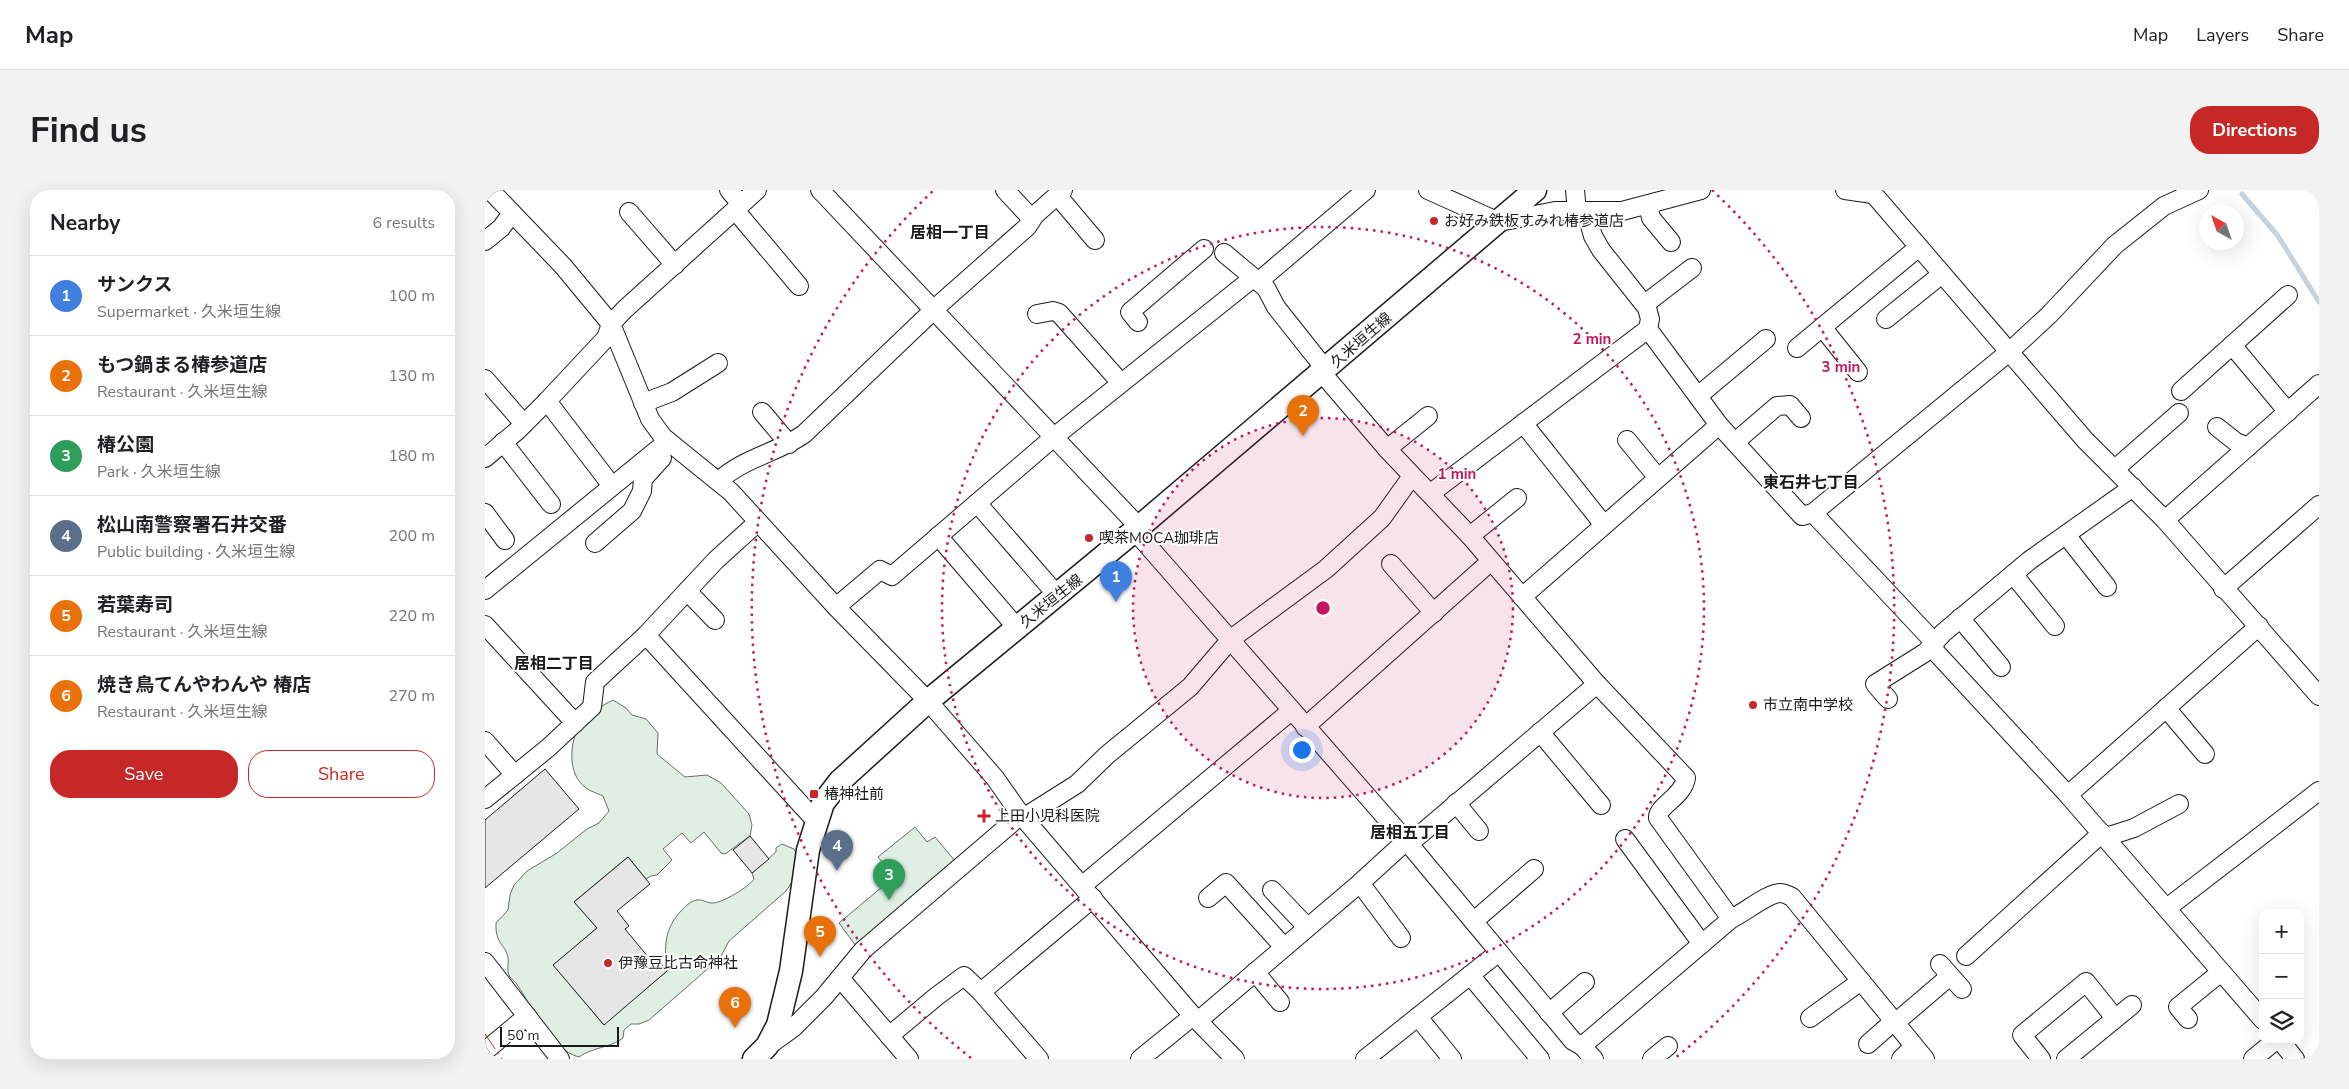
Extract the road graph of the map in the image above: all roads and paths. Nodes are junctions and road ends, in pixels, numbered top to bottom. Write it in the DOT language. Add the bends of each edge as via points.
graph roads {
  1 [pos="729,190"];
  2 [pos="757,190"];
  3 [pos="820,190"];
  4 [pos="1005,190"];
  5 [pos="1366,190"];
  6 [pos="1428,190"];
  7 [pos="1535,190"];
  8 [pos="1575,190"];
  9 [pos="1701,190"];
  10 [pos="1845,190"];
  11 [pos="2199,190"];
  12 [pos="1060,192"];
  13 [pos="1872,192"];
  14 [pos="494,196"];
  15 [pos="1648,205"];
  16 [pos="738,207"];
  17 [pos="1582,211"];
  18 [pos="629,212"];
  19 [pos="512,213"];
  20 [pos="1032,218"];
  21 [pos="1499,222"];
  22 [pos="1095,240"];
  23 [pos="485,242"];
  24 [pos="1671,242"];
  25 [pos="1919,246"];
  26 [pos="1224,253"];
  27 [pos="675,265"];
  28 [pos="1692,268"];
  29 [pos="1942,274"];
  30 [pos="1252,281"];
  31 [pos="799,286"];
  32 [pos="2288,295"];
  33 [pos="1645,304"];
  34 [pos="934,310"];
  35 [pos="1037,314"];
  36 [pos="1886,320"];
  37 [pos="1138,322"];
  38 [pos="611,324"];
  39 [pos="1822,327"];
  40 [pos="1648,329"];
  41 [pos="1766,339"];
  42 [pos="2232,345"];
  43 [pos="1797,348"];
  44 [pos="2009,352"];
  45 [pos="718,363"];
  46 [pos="1324,372"];
  47 [pos="1858,372"];
  48 [pos="485,378"];
  49 [pos="1121,383"];
  50 [pos="2319,384"];
  51 [pos="2181,391"];
  52 [pos="1698,396"];
  53 [pos="547,401"];
  54 [pos="643,403"];
  55 [pos="762,412"];
  56 [pos="2288,412"];
  57 [pos="2179,413"];
  58 [pos="1428,416"];
  59 [pos="1801,418"];
  60 [pos="1523,423"];
  61 [pos="524,424"];
  62 [pos="1719,425"];
  63 [pos="2217,427"];
  64 [pos="1054,437"];
  65 [pos="1627,440"];
  66 [pos="503,442"];
  67 [pos="1735,442"];
  68 [pos="670,444"];
  69 [pos="789,444"];
  70 [pos="2248,447"];
  71 [pos="1387,449"];
  72 [pos="485,458"];
  73 [pos="2115,469"];
  74 [pos="1412,476"];
  75 [pos="1658,478"];
  76 [pos="719,481"];
  77 [pos="612,486"];
  78 [pos="2133,487"];
  79 [pos="1431,493"];
  80 [pos="1517,498"];
  81 [pos="977,503"];
  82 [pos="551,504"];
  83 [pos="2319,505"];
  84 [pos="485,513"];
  85 [pos="1813,513"];
  86 [pos="2165,520"];
  87 [pos="758,522"];
  88 [pos="1604,525"];
  89 [pos="1137,529"];
  90 [pos="2066,535"];
  91 [pos="939,536"];
  92 [pos="1469,536"];
  93 [pos="505,540"];
  94 [pos="595,543"];
  95 [pos="1490,562"];
  96 [pos="1391,564"];
  97 [pos="2013,574"];
  98 [pos="2107,587"];
  99 [pos="2223,589"];
  100 [pos="485,590"];
  101 [pos="687,591"];
  102 [pos="1057,595"];
  103 [pos="1522,597"];
  104 [pos="836,607"];
  105 [pos="1434,613"];
  106 [pos="1960,618"];
  107 [pos="715,620"];
  108 [pos="485,625"];
  109 [pos="2055,626"];
  110 [pos="2259,626"];
  111 [pos="1017,628"];
  112 [pos="646,635"];
  113 [pos="1231,639"];
  114 [pos="1933,645"];
  115 [pos="2001,667"];
  116 [pos="1597,684"];
  117 [pos="2319,696"];
  118 [pos="1888,699"];
  119 [pos="928,701"];
  120 [pos="2166,708"];
  121 [pos="1291,711"];
  122 [pos="575,723"];
  123 [pos="1305,727"];
  124 [pos="1539,732"];
  125 [pos="485,741"];
  126 [pos="2205,754"];
  127 [pos="515,775"];
  128 [pos="2319,791"];
  129 [pos="2067,795"];
  130 [pos="485,799"];
  131 [pos="1456,803"];
  132 [pos="1601,804"];
  133 [pos="2167,804"];
  134 [pos="1022,816"];
  135 [pos="816,822"];
  136 [pos="1479,831"];
  137 [pos="2104,835"];
  138 [pos="1625,839"];
  139 [pos="1407,843"];
  140 [pos="1534,869"];
  141 [pos="1360,883"];
  142 [pos="1272,890"];
  143 [pos="1088,892"];
  144 [pos="1208,898"];
  145 [pos="2167,908"];
  146 [pos="1731,919"];
  147 [pos="1474,921"];
  148 [pos="1307,928"];
  149 [pos="1401,938"];
  150 [pos="1702,944"];
  151 [pos="1284,947"];
  152 [pos="1499,952"];
  153 [pos="1966,956"];
  154 [pos="485,962"];
  155 [pos="1255,972"];
  156 [pos="2221,972"];
  157 [pos="1470,975"];
  158 [pos="840,978"];
  159 [pos="1585,982"];
  160 [pos="1861,982"];
  161 [pos="1962,989"];
  162 [pos="981,992"];
  163 [pos="1279,1002"];
  164 [pos="2132,1005"];
  165 [pos="1549,1012"];
  166 [pos="2259,1015"];
  167 [pos="527,1016"];
  168 [pos="1418,1017"];
  169 [pos="1196,1018"];
  170 [pos="1810,1018"];
  171 [pos="2115,1018"];
  172 [pos="2188,1019"];
  173 [pos="1895,1022"];
  174 [pos="889,1036"];
  175 [pos="1868,1044"];
  176 [pos="2271,1044"];
  177 [pos="2283,1044"];
  178 [pos="1667,1046"];
  179 [pos="485,1051"];
  180 [pos="761,1052"];
  181 [pos="1588,1052"];
  182 [pos="1920,1052"];
  183 [pos="560,1059"];
  184 [pos="909,1059"];
  185 [pos="1039,1059"];
  186 [pos="1140,1059"];
  187 [pos="1235,1059"];
  188 [pos="1365,1059"];
  189 [pos="1452,1059"];
  190 [pos="1540,1059"];
  191 [pos="1653,1059"];
  192 [pos="1901,1059"];
  193 [pos="2041,1059"];
  194 [pos="2066,1059"];
  195 [pos="2253,1059"];
  196 [pos="2295,1059"];
  1 -- 16 [label="street"];
  2 -- 16 [label="street"];
  3 -- 34 [label="street"];
  4 -- 20 [label="street"];
  5 -- 30 [label="street"];
  6 -- 21 [label="street"];
  7 -- 21 [label="main road, 久米垣生線"];
  8 -- 17 [label="street"];
  9 -- 15 [label="street"];
  10 -- 13 [label="street"];
  11 -- 44 [label="street" via="2164,206 2115,245"];
  12 -- 20 [label="street"];
  12 -- 22 [label="street"];
  13 -- 25 [label="street"];
  14 -- 19 [label="street"];
  15 -- 17 [label="street" via="1611,212"];
  15 -- 24 [label="street" via="1651,218"];
  16 -- 27 [label="street"];
  16 -- 31 [label="street"];
  17 -- 21 [label="street" via="1555,211"];
  17 -- 33 [label="street" via="1601,250"];
  18 -- 27 [label="street"];
  19 -- 23 [label="street"];
  19 -- 38 [label="street" via="563,266"];
  20 -- 34 [label="street" via="1027,227"];
  21 -- 46 [label="main road, 久米垣生線"];
  25 -- 29 [label="street"];
  25 -- 39 [label="street"];
  26 -- 30 [label="street"];
  27 -- 38 [label="street"];
  28 -- 33 [label="street"];
  29 -- 36 [label="street"];
  29 -- 44 [label="street"];
  30 -- 37 [label="street" via="1200,244 1130,312"];
  30 -- 46 [label="street"];
  30 -- 49 [label="street"];
  32 -- 42 [label="street"];
  33 -- 40 [label="street" via="1650,319"];
  34 -- 64 [label="street"];
  34 -- 69 [label="street" via="815,424"];
  35 -- 49 [label="street" via="1059,313"];
  38 -- 53 [label="street" via="606,338"];
  38 -- 54 [label="street"];
  39 -- 43 [label="street"];
  39 -- 47 [label="street"];
  40 -- 52 [label="street"];
  40 -- 60 [label="street"];
  41 -- 52 [label="street"];
  42 -- 51 [label="street"];
  42 -- 56 [label="street"];
  44 -- 73 [label="street" via="2085,440"];
  44 -- 85 [label="street"];
  45 -- 54 [label="street" via="695,369 672,392"];
  46 -- 71 [label="street"];
  46 -- 89 [label="main road, 久米垣生線"];
  48 -- 61 [label="street"];
  49 -- 64 [label="street"];
  50 -- 56 [label="street"];
  52 -- 62 [label="street"];
  53 -- 61 [label="street"];
  53 -- 77 [label="street"];
  54 -- 68 [label="street" via="650,419"];
  55 -- 69 [label="street"];
  56 -- 70 [label="street"];
  57 -- 73 [label="street"];
  58 -- 71 [label="street"];
  59 -- 67 [label="street" via="1790,405 1777,406"];
  60 -- 79 [label="street"];
  60 -- 88 [label="street"];
  61 -- 66 [label="street"];
  62 -- 67 [label="street"];
  62 -- 75 [label="street"];
  63 -- 70 [label="street"];
  64 -- 81 [label="street"];
  64 -- 89 [label="street"];
  65 -- 75 [label="street"];
  66 -- 72 [label="street"];
  66 -- 82 [label="street"];
  67 -- 85 [label="street" via="1802,516"];
  68 -- 76 [label="street"];
  68 -- 77 [label="street"];
  68 -- 94 [label="street" via="647,472 642,491 631,511"];
  69 -- 76 [label="street" via="738,466"];
  70 -- 86 [label="street"];
  71 -- 74 [label="street"];
  73 -- 78 [label="street"];
  74 -- 79 [label="street"];
  74 -- 113 [label="street" via="1382,518 1326,569"];
  75 -- 88 [label="street"];
  76 -- 87 [label="street"];
  77 -- 100 [label="street"];
  78 -- 86 [label="street"];
  78 -- 90 [label="street"];
  79 -- 92 [label="street"];
  80 -- 92 [label="street"];
  81 -- 91 [label="street"];
  81 -- 102 [label="street"];
  83 -- 99 [label="street"];
  84 -- 93 [label="street"];
  85 -- 114 [label="street"];
  86 -- 99 [label="street"];
  87 -- 101 [label="street"];
  87 -- 104 [label="street"];
  88 -- 103 [label="street"];
  89 -- 102 [label="main road, 久米垣生線"];
  89 -- 113 [label="street"];
  90 -- 97 [label="street"];
  90 -- 98 [label="street"];
  91 -- 104 [label="street" via="892,576 880,570"];
  91 -- 111 [label="street"];
  92 -- 95 [label="street"];
  95 -- 103 [label="street"];
  95 -- 105 [label="street"];
  96 -- 105 [label="street"];
  97 -- 106 [label="street"];
  97 -- 109 [label="street"];
  99 -- 110 [label="street"];
  101 -- 107 [label="street"];
  101 -- 112 [label="street"];
  102 -- 111 [label="main road, 久米垣生線"];
  103 -- 116 [label="street"];
  104 -- 119 [label="street"];
  105 -- 123 [label="street"];
  106 -- 114 [label="street"];
  106 -- 115 [label="street"];
  108 -- 122 [label="street"];
  110 -- 117 [label="street"];
  110 -- 120 [label="street"];
  111 -- 119 [label="main road, 久米垣生線"];
  112 -- 122 [label="street" via="595,682 592,707"];
  112 -- 135 [label="street"];
  113 -- 121 [label="street"];
  113 -- 134 [label="street" via="1190,687 1077,784"];
  114 -- 118 [label="street" via="1875,684"];
  114 -- 129 [label="street"];
  116 -- 124 [label="street"];
  116 -- 146 [label="street" via="1686,778 1685,788 1660,811 1658,818"];
  119 -- 134 [label="street" via="995,778"];
  119 -- 135 [label="main road, 久米垣生線" via="840,782 823,803"];
  120 -- 126 [label="street"];
  120 -- 129 [label="street"];
  121 -- 123 [label="street"];
  121 -- 143 [label="street"];
  122 -- 127 [label="street"];
  123 -- 139 [label="street"];
  124 -- 131 [label="street"];
  124 -- 132 [label="street"];
  125 -- 127 [label="street"];
  127 -- 130 [label="street"];
  128 -- 145 [label="street"];
  129 -- 137 [label="street"];
  131 -- 136 [label="street"];
  131 -- 139 [label="street"];
  133 -- 137 [label="street" via="2134,828"];
  134 -- 143 [label="street"];
  134 -- 158 [label="street" via="863,950"];
  135 -- 180 [label="main road, 久米垣生線" via="808,850 791,971 778,1025"];
  137 -- 145 [label="street"];
  137 -- 153 [label="street" via="2037,882 1981,932"];
  138 -- 150 [label="street"];
  139 -- 141 [label="street"];
  139 -- 147 [label="street"];
  140 -- 147 [label="street"];
  141 -- 148 [label="street"];
  141 -- 149 [label="street"];
  142 -- 148 [label="street"];
  143 -- 162 [label="street"];
  143 -- 169 [label="street"];
  144 -- 151 [label="street" via="1226,883"];
  145 -- 156 [label="street"];
  146 -- 150 [label="street"];
  146 -- 160 [label="street" via="1773,894 1791,897"];
  147 -- 152 [label="street"];
  148 -- 151 [label="street"];
  150 -- 181 [label="street"];
  151 -- 155 [label="street"];
  152 -- 157 [label="street"];
  152 -- 165 [label="street"];
  154 -- 167 [label="street"];
  155 -- 163 [label="street"];
  155 -- 169 [label="street"];
  156 -- 166 [label="street"];
  156 -- 172 [label="street" via="2178,1007"];
  157 -- 168 [label="street"];
  157 -- 190 [label="street"];
  158 -- 174 [label="street"];
  158 -- 180 [label="street" via="793,1028"];
  159 -- 165 [label="street"];
  160 -- 170 [label="street"];
  160 -- 173 [label="street"];
  161 -- 173 [label="street" via="1945,970"];
  162 -- 174 [label="street" via="964,976"];
  162 -- 185 [label="street"];
  164 -- 171 [label="street"];
  165 -- 181 [label="street" via="1573,1041"];
  167 -- 179 [label="street"];
  167 -- 183 [label="street"];
  168 -- 188 [label="street"];
  168 -- 189 [label="street"];
  169 -- 186 [label="street"];
  169 -- 187 [label="street"];
  171 -- 193 [label="street" via="2086,982 2023,1035"];
  171 -- 194 [label="street"];
  173 -- 175 [label="street"];
  173 -- 182 [label="street"];
  174 -- 184 [label="street"];
  176 -- 195 [label="street"];
  177 -- 196 [label="street"];
  178 -- 191 [label="street"];
  182 -- 192 [label="street"];
}
